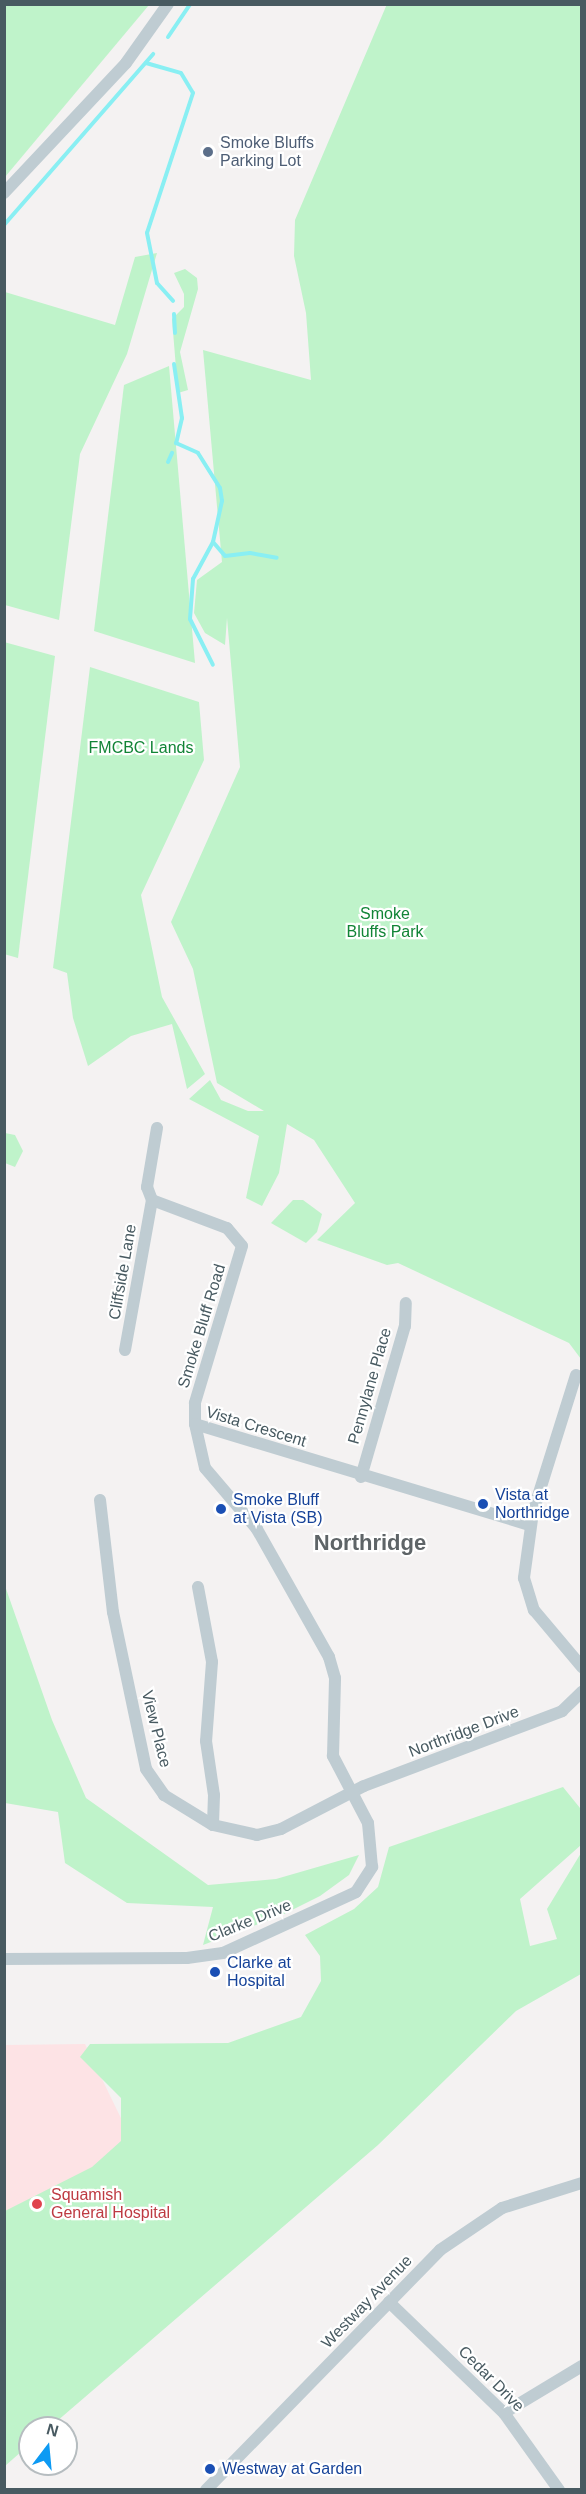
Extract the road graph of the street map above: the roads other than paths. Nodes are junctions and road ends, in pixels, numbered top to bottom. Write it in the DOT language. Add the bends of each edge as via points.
graph roads {
  1 [pos="168,4"];
  2 [pos="4,193"];
  3 [pos="157,1128"];
  4 [pos="152,1200"];
  5 [pos="406,1303"];
  6 [pos="125,1350"];
  7 [pos="576,1375"];
  8 [pos="195,1424"];
  9 [pos="361,1477"];
  10 [pos="100,1500"];
  11 [pos="530,1525"];
  12 [pos="198,1587"];
  13 [pos="582,1667"];
  14 [pos="582,1692"];
  15 [pos="351,1793"];
  16 [pos="213,1825"];
  17 [pos="4,1959"];
  18 [pos="582,2183"];
  19 [pos="389,2302"];
  20 [pos="582,2366"];
  21 [pos="504,2413"];
  22 [pos="208,2489"];
  23 [pos="559,2490"];
  1 -- 2 [label="street" via="126,63"];
  3 -- 4 [label="street, Cliffside Lane" via="147,1187"];
  4 -- 6 [label="street, Cliffside Lane"];
  4 -- 8 [label="street, Smoke Bluff Road" via="227,1228 240,1239 241,1256 195,1403"];
  5 -- 9 [label="street, Pennylane Place" via="405,1326"];
  7 -- 11 [label="street"];
  8 -- 9 [label="street, Vista Crescent"];
  8 -- 15 [label="street, Vista Crescent" via="205,1468 257,1529 329,1657 335,1678 333,1756"];
  9 -- 11 [label="street, Vista Crescent"];
  10 -- 16 [label="street, View Place" via="113,1612 147,1769 164,1795"];
  11 -- 13 [label="street" via="524,1578 528,1595 551,1632"];
  12 -- 16 [label="street" via="212,1662 206,1741 214,1796"];
  14 -- 15 [label="street, Northridge Drive" via="562,1711"];
  15 -- 16 [label="street, View Place" via="268,1833"];
  15 -- 17 [label="street, Clarke Drive" via="368,1823 372,1867 356,1892 328,1906 207,1956"];
  18 -- 19 [label="street, Westway Avenue" via="525,2197 481,2220 440,2250"];
  19 -- 21 [label="street, Cedar Drive"];
  19 -- 22 [label="street, Westway Avenue"];
  20 -- 21 [label="street"];
  21 -- 23 [label="street, Cedar Drive"];
}
